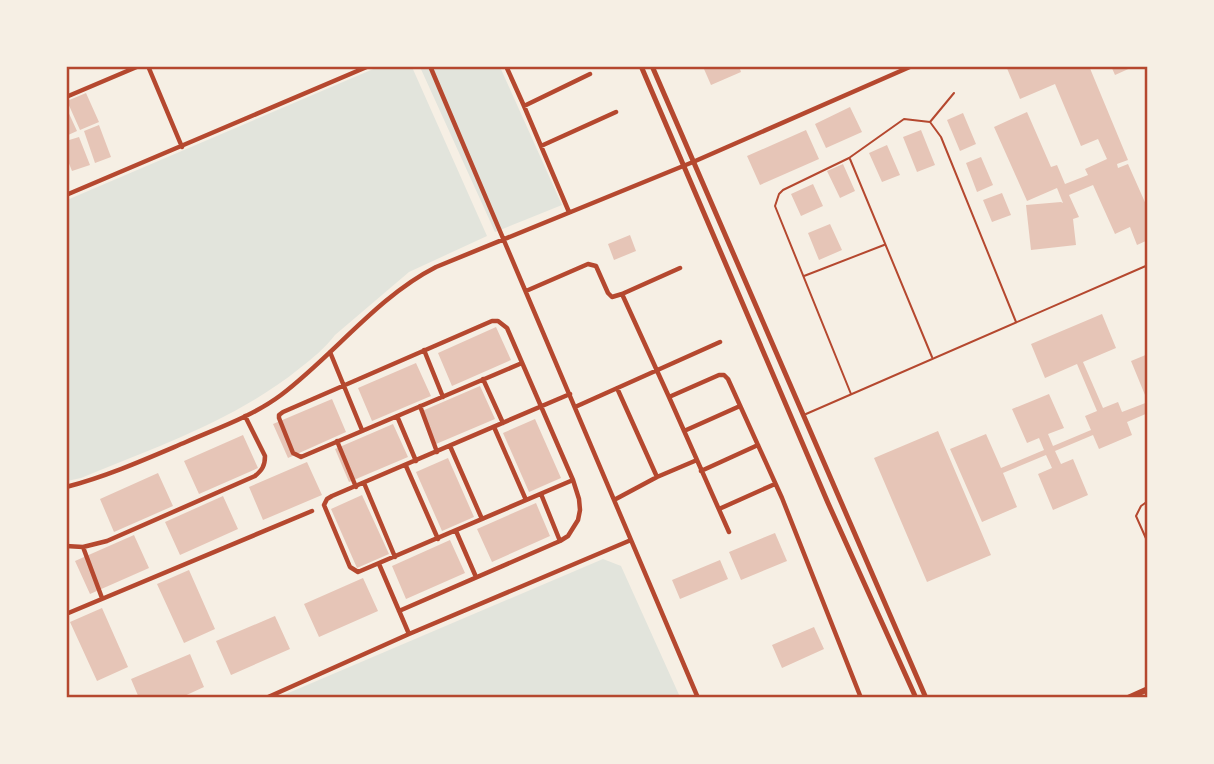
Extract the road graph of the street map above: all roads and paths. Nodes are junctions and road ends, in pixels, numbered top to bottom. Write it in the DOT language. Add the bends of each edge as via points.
graph roads {
  1 [pos="139,66"];
  2 [pos="148,66"];
  3 [pos="369,66"];
  4 [pos="430,66"];
  5 [pos="506,66"];
  6 [pos="641,66"];
  7 [pos="652,66"];
  8 [pos="912,66"];
  9 [pos="590,74"];
  10 [pos="954,93"];
  11 [pos="67,95"];
  12 [pos="524,106"];
  13 [pos="616,112"];
  14 [pos="930,122"];
  15 [pos="541,146"];
  16 [pos="182,147"];
  17 [pos="849,158"];
  18 [pos="693,162"];
  19 [pos="683,166"];
  20 [pos="66,195"];
  21 [pos="569,212"];
  22 [pos="503,239"];
  23 [pos="886,244"];
  24 [pos="1147,265"];
  25 [pos="680,268"];
  26 [pos="803,276"];
  27 [pos="526,291"];
  28 [pos="622,294"];
  29 [pos="1016,322"];
  30 [pos="720,342"];
  31 [pos="424,350"];
  32 [pos="330,352"];
  33 [pos="933,358"];
  34 [pos="522,363"];
  35 [pos="657,370"];
  36 [pos="484,379"];
  37 [pos="344,387"];
  38 [pos="617,388"];
  39 [pos="569,394"];
  40 [pos="851,394"];
  41 [pos="443,397"];
  42 [pos="668,397"];
  43 [pos="420,406"];
  44 [pos="541,406"];
  45 [pos="740,406"];
  46 [pos="575,407"];
  47 [pos="802,415"];
  48 [pos="245,416"];
  49 [pos="397,416"];
  50 [pos="503,423"];
  51 [pos="494,427"];
  52 [pos="362,430"];
  53 [pos="684,431"];
  54 [pos="337,441"];
  55 [pos="450,446"];
  56 [pos="758,446"];
  57 [pos="437,452"];
  58 [pos="696,460"];
  59 [pos="416,461"];
  60 [pos="406,466"];
  61 [pos="701,471"];
  62 [pos="657,477"];
  63 [pos="573,480"];
  64 [pos="364,483"];
  65 [pos="775,484"];
  66 [pos="66,487"];
  67 [pos="356,487"];
  68 [pos="541,494"];
  69 [pos="526,500"];
  70 [pos="614,500"];
  71 [pos="1147,501"];
  72 [pos="719,509"];
  73 [pos="312,511"];
  74 [pos="482,519"];
  75 [pos="456,531"];
  76 [pos="729,532"];
  77 [pos="438,539"];
  78 [pos="631,540"];
  79 [pos="560,541"];
  80 [pos="1147,543"];
  81 [pos="66,545"];
  82 [pos="83,547"];
  83 [pos="395,557"];
  84 [pos="379,564"];
  85 [pos="476,577"];
  86 [pos="103,599"];
  87 [pos="399,611"];
  88 [pos="66,614"];
  89 [pos="409,634"];
  90 [pos="1147,690"];
  91 [pos="266,698"];
  92 [pos="698,698"];
  93 [pos="861,698"];
  94 [pos="916,698"];
  95 [pos="926,698"];
  96 [pos="1128,698"];
  1 -- 11 [label="street"];
  2 -- 16 [label="street"];
  3 -- 16 [label="street"];
  4 -- 22 [label="street"];
  5 -- 12 [label="street"];
  6 -- 19 [label="street"];
  7 -- 18 [label="street"];
  8 -- 18 [label="street"];
  9 -- 12 [label="street"];
  10 -- 14 [label="lane"];
  12 -- 15 [label="street"];
  13 -- 15 [label="street"];
  14 -- 17 [label="lane" via="904,119"];
  14 -- 29 [label="lane" via="941,137"];
  15 -- 21 [label="street"];
  16 -- 20 [label="street"];
  17 -- 23 [label="lane"];
  17 -- 26 [label="lane" via="783,190 776,200"];
  18 -- 19 [label="street"];
  18 -- 47 [label="street"];
  19 -- 21 [label="street"];
  19 -- 94 [label="street"];
  21 -- 22 [label="street"];
  22 -- 27 [label="street"];
  22 -- 32 [label="street" via="419,275"];
  23 -- 26 [label="lane"];
  23 -- 33 [label="lane"];
  24 -- 29 [label="lane"];
  25 -- 28 [label="street"];
  26 -- 40 [label="lane"];
  27 -- 28 [label="street" via="592,264 612,297"];
  27 -- 39 [label="street"];
  28 -- 35 [label="street"];
  29 -- 33 [label="lane"];
  30 -- 35 [label="street"];
  31 -- 34 [label="street" via="498,321 507,328"];
  31 -- 37 [label="street"];
  31 -- 41 [label="street"];
  32 -- 37 [label="street"];
  32 -- 48 [label="street" via="279,396"];
  33 -- 40 [label="lane"];
  34 -- 36 [label="street"];
  34 -- 44 [label="street"];
  35 -- 38 [label="street"];
  35 -- 42 [label="street"];
  36 -- 41 [label="street"];
  36 -- 50 [label="street"];
  37 -- 52 [label="street"];
  37 -- 54 [label="street" via="279,415 296,456"];
  38 -- 46 [label="street"];
  38 -- 62 [label="street"];
  39 -- 44 [label="street"];
  39 -- 46 [label="street"];
  40 -- 47 [label="lane"];
  41 -- 43 [label="street"];
  42 -- 45 [label="street" via="724,375"];
  42 -- 53 [label="street"];
  43 -- 49 [label="street"];
  43 -- 57 [label="street"];
  44 -- 50 [label="street"];
  44 -- 63 [label="street"];
  45 -- 53 [label="street"];
  45 -- 56 [label="street"];
  46 -- 70 [label="street"];
  47 -- 95 [label="street"];
  48 -- 66 [label="street" via="110,474"];
  48 -- 82 [label="street" via="265,456 262,470 255,476 107,541"];
  49 -- 52 [label="street"];
  49 -- 59 [label="street"];
  50 -- 51 [label="street"];
  51 -- 55 [label="street"];
  51 -- 69 [label="street"];
  52 -- 54 [label="street"];
  53 -- 58 [label="street"];
  54 -- 67 [label="street"];
  55 -- 57 [label="street"];
  55 -- 74 [label="street"];
  56 -- 61 [label="street"];
  56 -- 65 [label="street"];
  57 -- 59 [label="street"];
  58 -- 61 [label="street"];
  58 -- 62 [label="street"];
  59 -- 60 [label="street"];
  60 -- 64 [label="street"];
  60 -- 77 [label="street"];
  61 -- 72 [label="street"];
  62 -- 70 [label="street"];
  63 -- 68 [label="street"];
  63 -- 79 [label="street" via="578,520"];
  64 -- 67 [label="street"];
  64 -- 83 [label="street"];
  65 -- 72 [label="street"];
  65 -- 93 [label="street"];
  67 -- 84 [label="street" via="327,499 324,505 351,567 358,572"];
  68 -- 69 [label="street"];
  68 -- 79 [label="street"];
  69 -- 74 [label="street"];
  70 -- 78 [label="street"];
  71 -- 80 [label="lane" via="1136,516"];
  72 -- 76 [label="street"];
  73 -- 86 [label="street"];
  74 -- 75 [label="street"];
  75 -- 77 [label="street"];
  75 -- 85 [label="street"];
  77 -- 83 [label="street"];
  78 -- 89 [label="street"];
  78 -- 92 [label="street"];
  79 -- 85 [label="street"];
  81 -- 82 [label="street"];
  82 -- 86 [label="street"];
  83 -- 84 [label="street"];
  84 -- 87 [label="street"];
  85 -- 87 [label="street"];
  86 -- 88 [label="street"];
  87 -- 89 [label="street"];
  89 -- 91 [label="street"];
  90 -- 96 [label="main road"];
}
